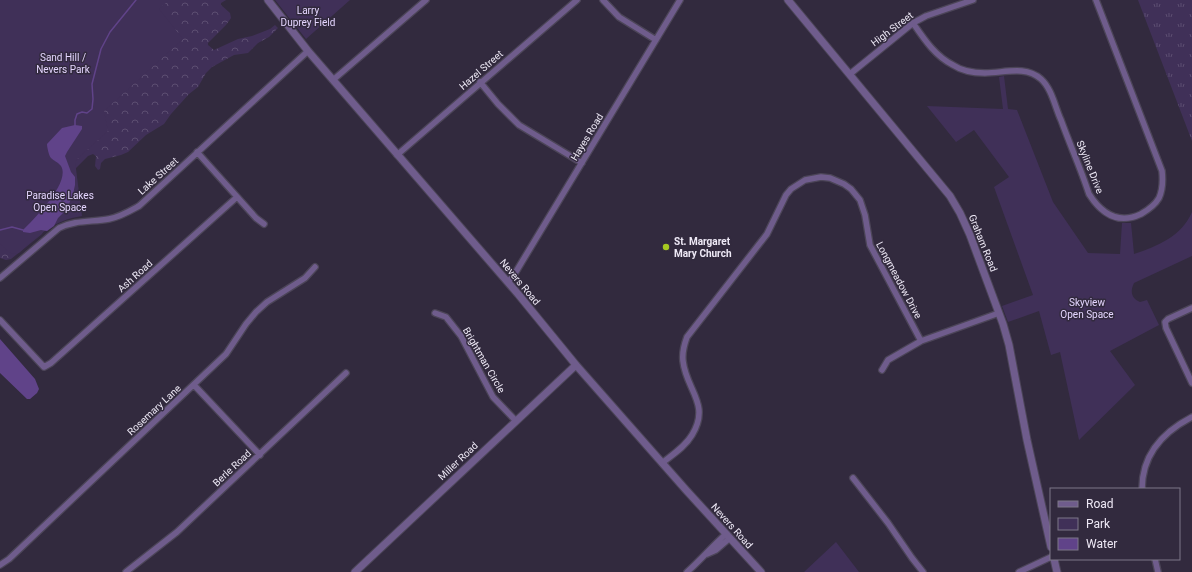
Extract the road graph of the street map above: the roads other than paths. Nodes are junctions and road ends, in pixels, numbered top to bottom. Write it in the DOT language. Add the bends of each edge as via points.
graph roads {
  1 [pos="268,0"];
  2 [pos="426,0"];
  3 [pos="577,0"];
  4 [pos="603,0"];
  5 [pos="680,0"];
  6 [pos="788,0"];
  7 [pos="973,0"];
  8 [pos="1096,0"];
  9 [pos="913,24"];
  10 [pos="656,40"];
  11 [pos="308,51"];
  12 [pos="850,74"];
  13 [pos="333,80"];
  14 [pos="480,82"];
  15 [pos="197,152"];
  16 [pos="397,155"];
  17 [pos="582,163"];
  18 [pos="237,196"];
  19 [pos="264,224"];
  20 [pos="315,267"];
  21 [pos="0,278"];
  22 [pos="508,282"];
  23 [pos="1192,308"];
  24 [pos="434,313"];
  25 [pos="999,313"];
  26 [pos="0,320"];
  27 [pos="922,341"];
  28 [pos="576,365"];
  29 [pos="882,370"];
  30 [pos="346,373"];
  31 [pos="1192,383"];
  32 [pos="194,385"];
  33 [pos="1192,417"];
  34 [pos="516,421"];
  35 [pos="260,455"];
  36 [pos="662,463"];
  37 [pos="853,478"];
  38 [pos="1142,488"];
  39 [pos="728,536"];
  40 [pos="1050,543"];
  41 [pos="1050,557"];
  42 [pos="1054,560"];
  43 [pos="1156,560"];
  44 [pos="0,565"];
  45 [pos="126,572"];
  46 [pos="355,572"];
  47 [pos="687,572"];
  48 [pos="761,572"];
  49 [pos="923,572"];
  50 [pos="1019,572"];
  51 [pos="1057,572"];
  52 [pos="1158,572"];
  1 -- 11 [label="street, Nevers Road"];
  2 -- 13 [label="street"];
  3 -- 14 [label="street, Hazel Street"];
  4 -- 10 [label="street" via="619,17"];
  5 -- 10 [label="street, Hayes Road"];
  6 -- 12 [label="street, Graham Road"];
  7 -- 9 [label="street, High Street" via="926,16"];
  8 -- 9 [label="street, Skyline Drive" via="1162,171 1163,184 1159,198 1149,210 1134,217 1120,219 1106,213 1089,194 1052,98 1042,80 1025,71 984,73 953,66 940,57"];
  9 -- 12 [label="street, High Street"];
  10 -- 17 [label="street, Hayes Road"];
  11 -- 13 [label="street, Nevers Road"];
  11 -- 15 [label="street, Lake Street"];
  12 -- 25 [label="street, Graham Road" via="950,196 970,235"];
  13 -- 16 [label="street, Nevers Road"];
  14 -- 16 [label="street, Hazel Street"];
  14 -- 17 [label="street" via="520,125"];
  15 -- 18 [label="street"];
  15 -- 21 [label="street, Lake Street" via="138,206 111,219 74,222 59,228"];
  16 -- 22 [label="street, Nevers Road"];
  17 -- 22 [label="street, Hayes Road"];
  18 -- 19 [label="street"];
  18 -- 26 [label="street, Ash Road" via="44,367"];
  20 -- 32 [label="street, Rosemary Lane" via="296,285 267,302 246,324 226,354"];
  22 -- 28 [label="street, Nevers Road"];
  23 -- 31 [label="street" via="1165,322"];
  24 -- 34 [label="street, Brightman Circle" via="446,317 460,336 493,397"];
  25 -- 27 [label="street"];
  25 -- 40 [label="street, Graham Road" via="1009,345"];
  27 -- 29 [label="street" via="888,360"];
  27 -- 36 [label="street, Longmeadow Drive" via="870,245 863,208 856,194 844,184 830,178 805,180 786,195 767,234 687,337 682,353 683,362 698,404 698,421 685,444"];
  28 -- 34 [label="street, Miller Road"];
  28 -- 36 [label="street, Nevers Road"];
  30 -- 35 [label="street, Berle Road"];
  32 -- 35 [label="street"];
  32 -- 44 [label="street, Rosemary Lane" via="15,554"];
  33 -- 38 [label="street" via="1173,428 1160,440 1146,463"];
  34 -- 46 [label="street, Miller Road"];
  35 -- 45 [label="street, Berle Road" via="177,532"];
  36 -- 39 [label="street, Nevers Road"];
  37 -- 49 [label="street"];
  39 -- 47 [label="street" via="713,546"];
  39 -- 48 [label="street, Nevers Road"];
  41 -- 50 [label="street"];
  42 -- 51 [label="street"];
  43 -- 52 [label="street"];
}
